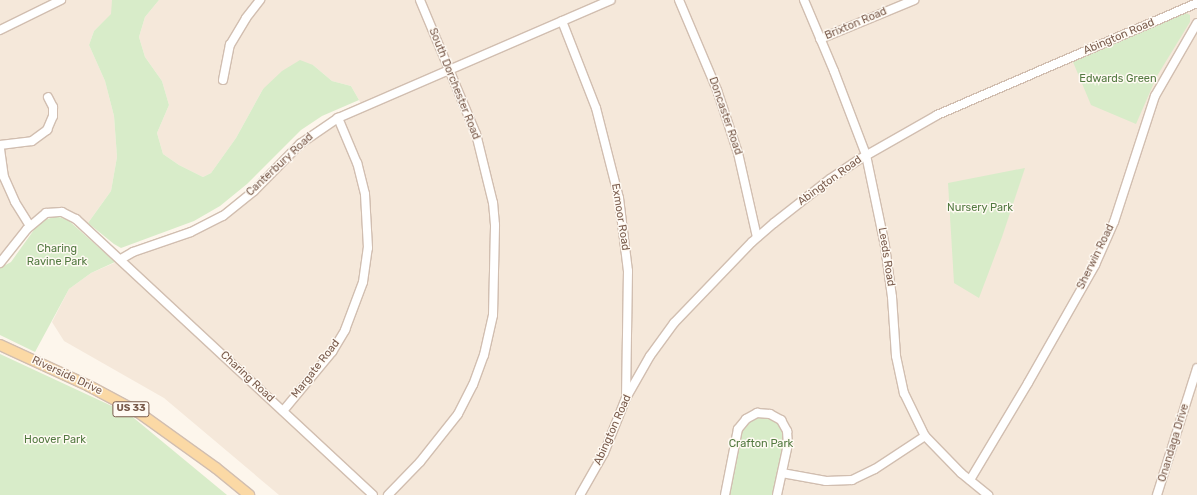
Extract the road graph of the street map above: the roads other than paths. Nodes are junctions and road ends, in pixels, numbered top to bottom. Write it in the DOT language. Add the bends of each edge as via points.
graph roads {
  1 [pos="60,0"];
  2 [pos="260,0"];
  3 [pos="420,0"];
  4 [pos="611,0"];
  5 [pos="679,0"];
  6 [pos="804,0"];
  7 [pos="914,0"];
  8 [pos="1197,3"];
  9 [pos="562,21"];
  10 [pos="1197,23"];
  11 [pos="0,30"];
  12 [pos="820,39"];
  13 [pos="450,68"];
  14 [pos="223,80"];
  15 [pos="48,97"];
  16 [pos="338,118"];
  17 [pos="0,145"];
  18 [pos="0,149"];
  19 [pos="866,155"];
  20 [pos="30,226"];
  21 [pos="757,237"];
  22 [pos="120,259"];
  23 [pos="0,262"];
  24 [pos="0,345"];
  25 [pos="1197,368"];
  26 [pos="626,398"];
  27 [pos="283,411"];
  28 [pos="925,436"];
  29 [pos="782,473"];
  30 [pos="970,480"];
  31 [pos="249,495"];
  32 [pos="373,495"];
  33 [pos="388,495"];
  34 [pos="580,495"];
  35 [pos="725,495"];
  36 [pos="777,495"];
  37 [pos="988,495"];
  38 [pos="1157,495"];
  1 -- 11 [label="street"];
  2 -- 14 [label="street" via="230,45"];
  3 -- 13 [label="street, South Dorchester Road"];
  4 -- 9 [label="street, Canterbury Road"];
  5 -- 21 [label="street, Doncaster Road" via="717,90 738,153"];
  6 -- 12 [label="street, Leeds Road"];
  7 -- 12 [label="street, Brixton Road"];
  8 -- 19 [label="street, Abington Road" via="936,115"];
  9 -- 13 [label="street, Canterbury Road"];
  9 -- 26 [label="street, Exmoor Road" via="596,108 619,198 628,271"];
  10 -- 30 [label="street, Sherwin Road" via="1155,96 1114,222 1095,265"];
  12 -- 19 [label="street, Leeds Road"];
  13 -- 16 [label="street, Canterbury Road"];
  13 -- 33 [label="street, South Dorchester Road" via="476,134 493,202 493,315 484,355 473,385 458,414 420,462"];
  15 -- 17 [label="street" via="53,107 53,116 47,130 32,141"];
  16 -- 22 [label="street, Canterbury Road" via="300,144 254,191 223,216 191,232"];
  16 -- 27 [label="street, Margate Road" via="365,194 368,248 363,282 346,330 332,352"];
  18 -- 20 [label="street" via="4,177 15,202"];
  19 -- 21 [label="street, Abington Road" via="830,179"];
  19 -- 28 [label="street, Leeds Road" via="886,254 900,378"];
  20 -- 22 [label="street" via="46,213 67,213"];
  20 -- 23 [label="street"];
  21 -- 26 [label="street, Abington Road" via="674,323 650,356"];
  22 -- 27 [label="street, Charing Road"];
  24 -- 31 [label="main road, Riverside Drive / US 33" via="138,412"];
  25 -- 38 [label="street, Onandaga Drive"];
  26 -- 34 [label="street, Abington Road" via="604,453"];
  27 -- 32 [label="street, Charing Road"];
  28 -- 29 [label="street" via="875,469 852,480 826,481"];
  28 -- 30 [label="street, Leeds Road"];
  29 -- 35 [label="street" via="788,431 781,420 770,414 757,414 746,419 738,429"];
  29 -- 36 [label="street"];
  30 -- 37 [label="street, Leeds Road"];
}
